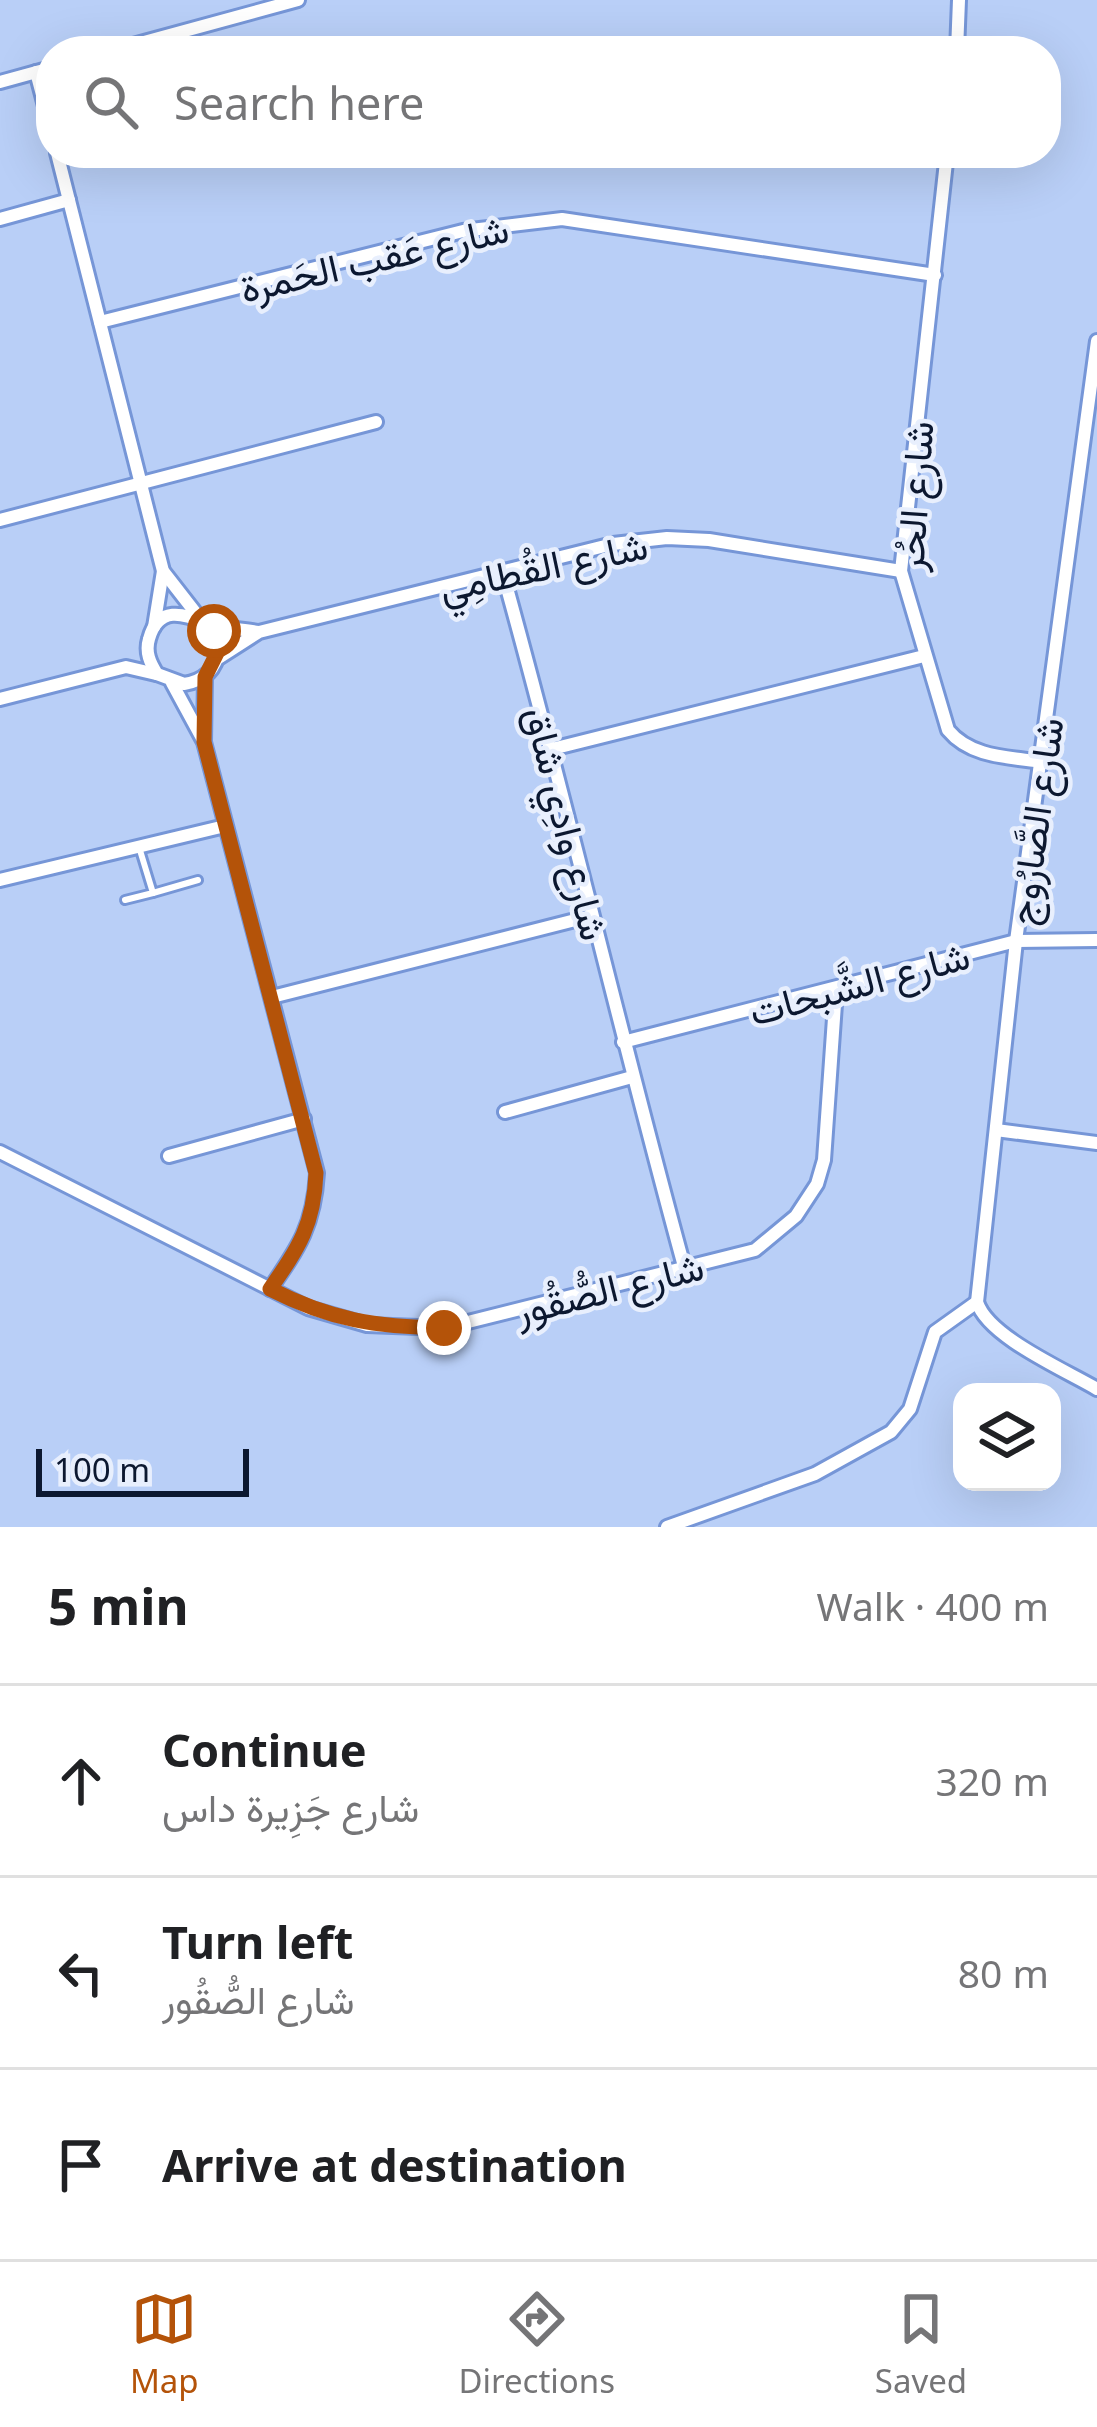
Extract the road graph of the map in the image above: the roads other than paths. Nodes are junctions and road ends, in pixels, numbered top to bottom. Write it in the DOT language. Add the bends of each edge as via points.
graph roads {
  1 [pos="298,0"];
  2 [pos="959,0"];
  3 [pos="241,7"];
  4 [pos="155,36"];
  5 [pos="959,36"];
  6 [pos="36,72"];
  7 [pos="0,82"];
  8 [pos="61,168"];
  9 [pos="946,168"];
  10 [pos="69,200"];
  11 [pos="0,219"];
  12 [pos="935,275"];
  13 [pos="100,322"];
  14 [pos="1097,341"];
  15 [pos="1095,373"];
  16 [pos="376,422"];
  17 [pos="141,484"];
  18 [pos="0,520"];
  19 [pos="502,570"];
  20 [pos="163,571"];
  21 [pos="901,571"];
  22 [pos="203,620"];
  23 [pos="154,627"];
  24 [pos="259,632"];
  25 [pos="147,642"];
  26 [pos="925,656"];
  27 [pos="217,659"];
  28 [pos="126,667"];
  29 [pos="158,674"];
  30 [pos="205,677"];
  31 [pos="172,683"];
  32 [pos="0,699"];
  33 [pos="204,742"];
  34 [pos="552,749"];
  35 [pos="1043,762"];
  36 [pos="225,826"];
  37 [pos="139,847"];
  38 [pos="0,880"];
  39 [pos="198,880"];
  40 [pos="153,893"];
  41 [pos="125,900"];
  42 [pos="591,916"];
  43 [pos="1097,940"];
  44 [pos="1016,941"];
  45 [pos="836,990"];
  46 [pos="272,997"];
  47 [pos="623,1042"];
  48 [pos="632,1077"];
  49 [pos="505,1112"];
  50 [pos="304,1119"];
  51 [pos="996,1130"];
  52 [pos="1097,1143"];
  53 [pos="0,1152"];
  54 [pos="170,1156"];
  55 [pos="685,1270"];
  56 [pos="270,1289"];
  57 [pos="977,1302"];
  58 [pos="1097,1389"];
  59 [pos="667,1527"];
  1 -- 3 [label="street"];
  2 -- 5 [label="street"];
  3 -- 4 [label="street"];
  6 -- 7 [label="street"];
  8 -- 10 [label="street"];
  9 -- 12 [label="street, شارع الحُر"];
  10 -- 11 [label="street"];
  10 -- 13 [label="street"];
  12 -- 13 [label="street, شارع عَقب الحَمرة" via="562,219 463,231"];
  12 -- 21 [label="street, شارع الحُر"];
  13 -- 17 [label="street"];
  14 -- 15 [label="street, شارع الصَّارُوج"];
  15 -- 35 [label="street, شارع الصَّارُوج"];
  16 -- 17 [label="street"];
  17 -- 18 [label="street"];
  17 -- 20 [label="street"];
  19 -- 21 [label="street, شارع القُطامِي" via="667,538"];
  19 -- 24 [label="street, شارع القُطامِي"];
  19 -- 34 [label="street, شارع وادِي شاق"];
  20 -- 22 [label="street"];
  20 -- 23 [label="street"];
  21 -- 26 [label="street, شارع الحُر"];
  22 -- 23 [label="street" via="175,614"];
  22 -- 24 [label="street, شارع القُطامِي"];
  22 -- 27 [label="street" via="218,640"];
  23 -- 25 [label="street"];
  24 -- 27 [label="street, شارع القُطامِي"];
  25 -- 28 [label="street"];
  25 -- 29 [label="street"];
  26 -- 34 [label="street"];
  26 -- 35 [label="street, شارع الحُر" via="959,742"];
  27 -- 30 [label="street"];
  28 -- 29 [label="street"];
  28 -- 32 [label="street"];
  29 -- 31 [label="street"];
  30 -- 31 [label="street"];
  30 -- 33 [label="street"];
  31 -- 33 [label="street"];
  33 -- 36 [label="street"];
  34 -- 42 [label="street, شارع وادِي شاق"];
  35 -- 44 [label="street, شارع الصَّارُوج"];
  36 -- 37 [label="street"];
  36 -- 46 [label="street"];
  37 -- 38 [label="street"];
  37 -- 40 [label="lane"];
  39 -- 40 [label="lane"];
  40 -- 41 [label="lane"];
  42 -- 46 [label="street"];
  42 -- 47 [label="street, شارع وادِي شاق"];
  43 -- 44 [label="street, شارع الشَّبحات"];
  44 -- 45 [label="street, شارع الشَّبحات"];
  44 -- 51 [label="street, شارع الصَّارُوج"];
  45 -- 47 [label="street, شارع الشَّبحات"];
  45 -- 55 [label="street, شارع الصُّقُور" via="829,1138 817,1184 796,1216 755,1250"];
  46 -- 50 [label="street"];
  47 -- 48 [label="street, شارع وادِي شاق"];
  48 -- 49 [label="street"];
  48 -- 55 [label="street, شارع وادِي شاق"];
  50 -- 54 [label="street"];
  50 -- 56 [label="street" via="316,1173 312,1218"];
  51 -- 52 [label="street"];
  51 -- 57 [label="street, شارع الصَّارُوج"];
  53 -- 56 [label="street, شارع الصُّقُور"];
  55 -- 56 [label="street, شارع الصُّقُور" via="444,1328 367,1325"];
  57 -- 58 [label="street" via="1004,1334"];
  57 -- 59 [label="street" via="935,1332 910,1408 891,1432 815,1474"];
}
